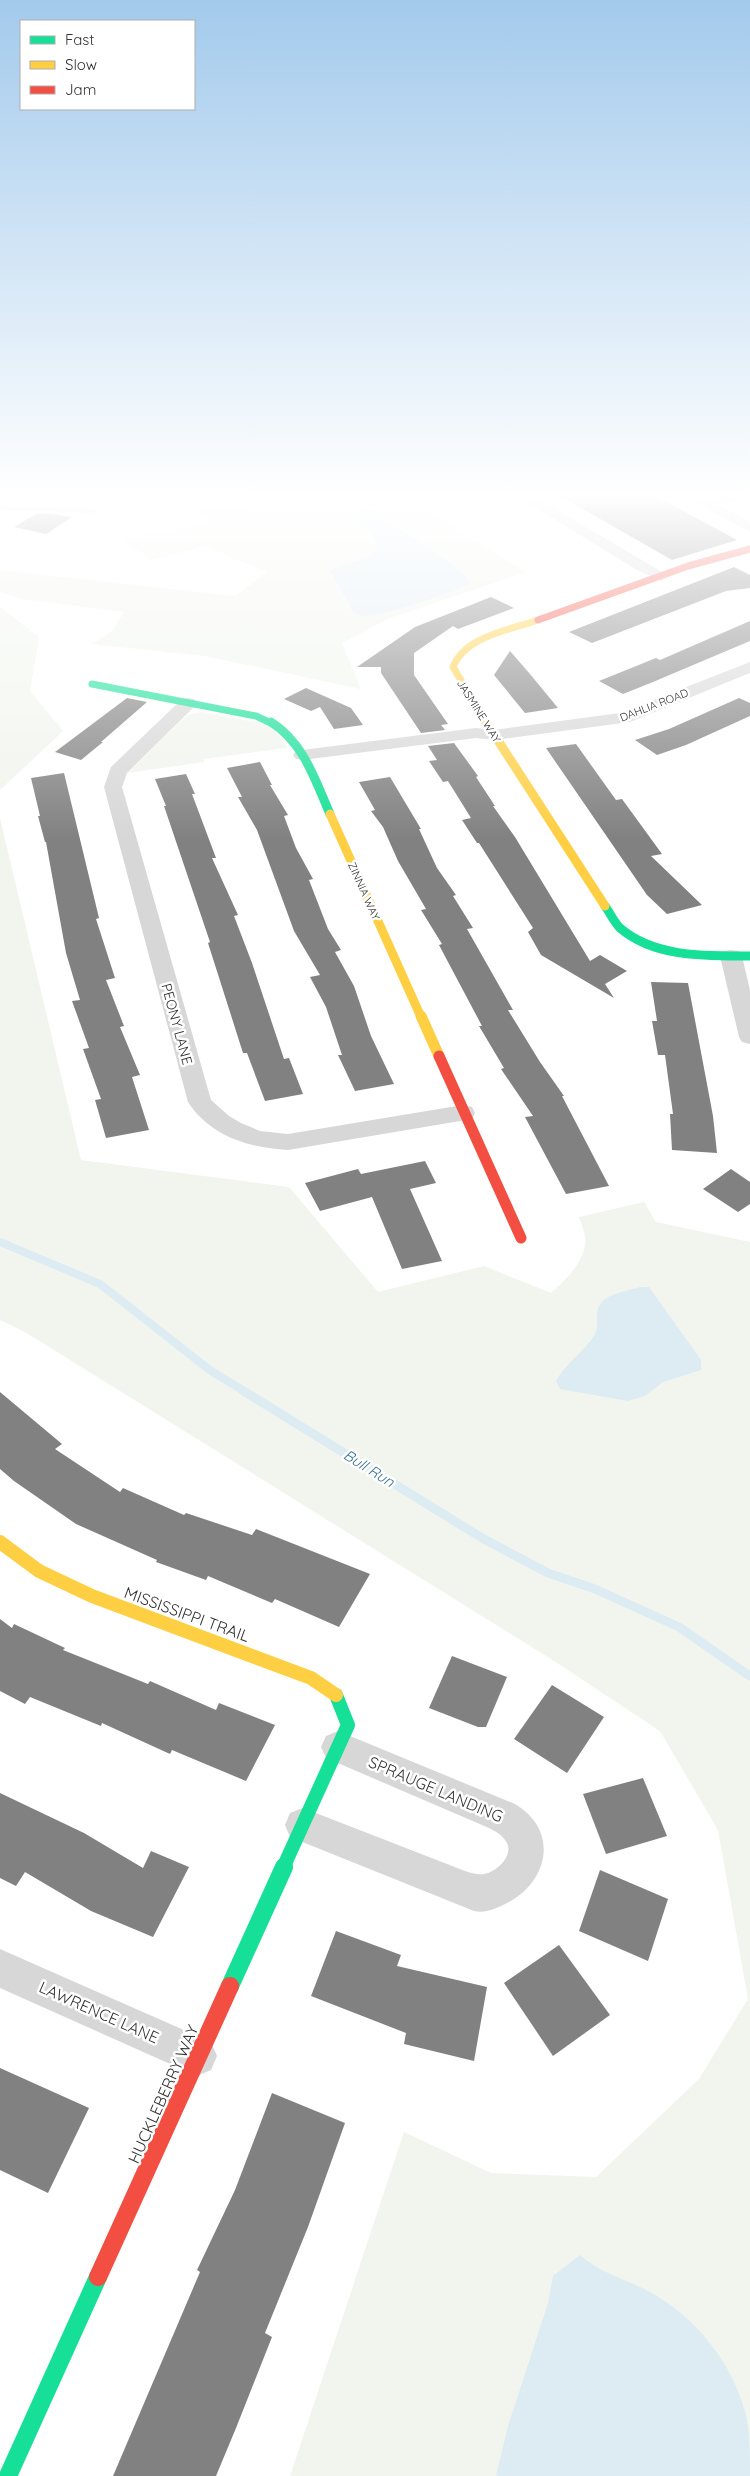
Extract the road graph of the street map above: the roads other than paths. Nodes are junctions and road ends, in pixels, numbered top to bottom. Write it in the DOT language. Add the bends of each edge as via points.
graph roads {
  1 [pos="571,609"];
  2 [pos="750,666"];
  3 [pos="92,684"];
  4 [pos="188,703"];
  5 [pos="494,735"];
  6 [pos="304,760"];
  7 [pos="741,956"];
  8 [pos="750,1037"];
  9 [pos="463,1113"];
  10 [pos="521,1238"];
  11 [pos="0,1542"];
  12 [pos="343,1736"];
  13 [pos="303,1825"];
  14 [pos="0,1968"];
  15 [pos="197,2056"];
  16 [pos="8,2476"];
  1 -- 5 [label="street, JASMINE WAY" via="478,642 458,654 453,663 455,672"];
  2 -- 5 [label="street, DAHLIA ROAD" via="624,718"];
  3 -- 4 [label="street, ZINNIA WAY"];
  4 -- 6 [label="street, ZINNIA WAY" via="276,723 292,736"];
  4 -- 9 [label="street, PEONY LANE" via="118,771 113,787 200,1102 229,1128 260,1139 285,1142"];
  5 -- 6 [label="street, DAHLIA ROAD" via="476,743"];
  5 -- 7 [label="street, JASMINE WAY" via="619,927 642,942 672,951"];
  6 -- 9 [label="street, ZINNIA WAY"];
  7 -- 8 [label="street"];
  9 -- 10 [label="street, ZINNIA WAY"];
  11 -- 12 [label="street, MISSISSIPPI TRAIL" via="39,1571 92,1596 330,1688 344,1705"];
  12 -- 13 [label="street, HUCKLEBERRY WAY"];
  12 -- 13 [label="street, SPRAUGE LANDING" via="518,1827 525,1840 526,1856 522,1871 497,1890 481,1894"];
  13 -- 15 [label="street, HUCKLEBERRY WAY"];
  14 -- 15 [label="street, LAWRENCE LANE"];
  15 -- 16 [label="street, HUCKLEBERRY WAY"];
}
